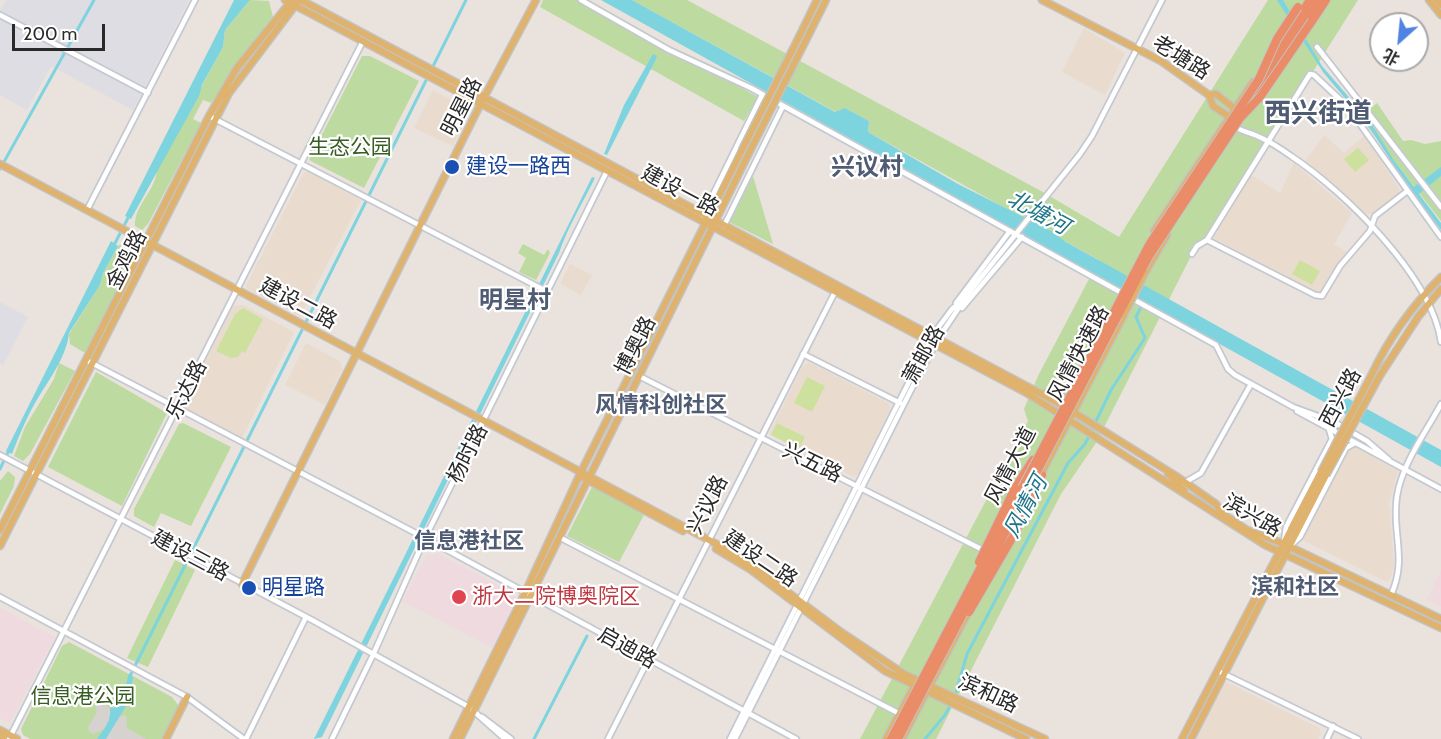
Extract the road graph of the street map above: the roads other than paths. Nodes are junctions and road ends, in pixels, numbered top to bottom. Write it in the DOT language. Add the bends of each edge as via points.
graph roads {
  1 [pos="195,0"];
  2 [pos="536,0"];
  3 [pos="581,0"];
  4 [pos="817,0"];
  5 [pos="826,0"];
  6 [pos="1042,0"];
  7 [pos="1162,0"];
  8 [pos="1323,0"];
  9 [pos="1429,0"];
  10 [pos="1437,0"];
  11 [pos="294,1"];
  12 [pos="1304,3"];
  13 [pos="1441,5"];
  14 [pos="0,15"];
  15 [pos="1441,15"];
  16 [pos="1309,25"];
  17 [pos="803,36"];
  18 [pos="363,41"];
  19 [pos="1317,47"];
  20 [pos="1136,50"];
  21 [pos="425,70"];
  22 [pos="1259,79"];
  23 [pos="148,93"];
  24 [pos="762,95"];
  25 [pos="1209,95"];
  26 [pos="483,101"];
  27 [pos="783,106"];
  28 [pos="1234,108"];
  29 [pos="209,116"];
  30 [pos="1228,116"];
  31 [pos="217,119"];
  32 [pos="1241,120"];
  33 [pos="1237,128"];
  34 [pos="1266,141"];
  35 [pos="746,151"];
  36 [pos="301,162"];
  37 [pos="2,165"];
  38 [pos="607,171"];
  39 [pos="1406,192"];
  40 [pos="1441,207"];
  41 [pos="87,210"];
  42 [pos="706,219"];
  43 [pos="421,224"];
  44 [pos="715,225"];
  45 [pos="1371,225"];
  46 [pos="724,226"];
  47 [pos="1010,231"];
  48 [pos="1016,234"];
  49 [pos="1022,237"];
  50 [pos="1441,237"];
  51 [pos="1207,240"];
  52 [pos="146,242"];
  53 [pos="153,246"];
  54 [pos="1192,254"];
  55 [pos="1441,277"];
  56 [pos="836,289"];
  57 [pos="1441,289"];
  58 [pos="239,291"];
  59 [pos="546,291"];
  60 [pos="1424,294"];
  61 [pos="963,300"];
  62 [pos="1428,302"];
  63 [pos="952,309"];
  64 [pos="956,315"];
  65 [pos="933,340"];
  66 [pos="1441,342"];
  67 [pos="357,354"];
  68 [pos="804,354"];
  69 [pos="89,362"];
  70 [pos="1082,367"];
  71 [pos="1376,375"];
  72 [pos="639,376"];
  73 [pos="1251,384"];
  74 [pos="1028,387"];
  75 [pos="901,404"];
  76 [pos="1441,404"];
  77 [pos="1062,405"];
  78 [pos="1293,407"];
  79 [pos="176,409"];
  80 [pos="1073,412"];
  81 [pos="1058,413"];
  82 [pos="1070,420"];
  83 [pos="481,421"];
  84 [pos="1329,429"];
  85 [pos="761,438"];
  86 [pos="1355,443"];
  87 [pos="1,455"];
  88 [pos="1036,456"];
  89 [pos="1389,460"];
  90 [pos="1165,469"];
  91 [pos="1406,470"];
  92 [pos="299,472"];
  93 [pos="581,472"];
  94 [pos="33,474"];
  95 [pos="1042,475"];
  96 [pos="587,478"];
  97 [pos="1184,483"];
  98 [pos="860,487"];
  99 [pos="1441,489"];
  100 [pos="1223,514"];
  101 [pos="123,520"];
  102 [pos="0,530"];
  103 [pos="559,537"];
  104 [pos="424,538"];
  105 [pos="707,542"];
  106 [pos="1286,545"];
  107 [pos="0,546"];
  108 [pos="985,551"];
  109 [pos="1283,553"];
  110 [pos="242,584"];
  111 [pos="968,592"];
  112 [pos="528,595"];
  113 [pos="1391,595"];
  114 [pos="0,597"];
  115 [pos="678,600"];
  116 [pos="801,604"];
  117 [pos="306,617"];
  118 [pos="1441,619"];
  119 [pos="1441,628"];
  120 [pos="64,631"];
  121 [pos="952,635"];
  122 [pos="778,651"];
  123 [pos="374,655"];
  124 [pos="649,660"];
  125 [pos="1221,673"];
  126 [pos="918,680"];
  127 [pos="930,686"];
  128 [pos="914,687"];
  129 [pos="926,693"];
  130 [pos="186,697"];
  131 [pos="472,709"];
  132 [pos="747,712"];
  133 [pos="900,714"];
  134 [pos="1333,726"];
  135 [pos="0,730"];
  136 [pos="1035,737"];
  137 [pos="12,738"];
  138 [pos="166,739"];
  139 [pos="245,739"];
  140 [pos="332,739"];
  141 [pos="453,739"];
  142 [pos="460,739"];
  143 [pos="505,739"];
  144 [pos="511,739"];
  145 [pos="608,739"];
  146 [pos="730,739"];
  147 [pos="735,739"];
  148 [pos="796,739"];
  149 [pos="886,739"];
  150 [pos="891,739"];
  151 [pos="898,739"];
  152 [pos="902,739"];
  153 [pos="1026,739"];
  154 [pos="1045,739"];
  155 [pos="1182,739"];
  156 [pos="1191,739"];
  157 [pos="1327,739"];
  158 [pos="1358,739"];
  1 -- 23 [label="street"];
  2 -- 26 [label="main road, 明星路"];
  3 -- 24 [label="street" via="669,50"];
  4 -- 17 [label="main road, 博奥路"];
  5 -- 17 [label="main road, 博奥路"];
  6 -- 20 [label="main road, 老塘路"];
  7 -- 20 [label="street, 萧邮路"];
  8 -- 16 [label="highway"];
  8 -- 32 [label="highway, 风情快速路, bridge"];
  9 -- 15 [label="main road"];
  10 -- 13 [label="main road"];
  11 -- 18 [label="main road, 建设一路"];
  11 -- 21 [label="main road, 建设一路"];
  11 -- 29 [label="main road, 金鸡路" via="237,69"];
  11 -- 31 [label="main road, 金鸡路" via="243,72"];
  12 -- 22 [label="highway, 风情快速路, bridge"];
  12 -- 22 [label="highway, bridge" via="1277,39"];
  12 -- 28 [label="main road, 风情大道, bridge"];
  14 -- 23 [label="street"];
  16 -- 32 [label="highway, bridge"];
  16 -- 32 [label="main road, 风情大道, bridge"];
  16 -- 32 [label="main road, bridge" via="1272,87"];
  17 -- 35 [label="main road, 博奥路, bridge"];
  18 -- 21 [label="main road, 建设一路"];
  18 -- 36 [label="street, 乐达路"];
  19 -- 40 [label="street"];
  20 -- 25 [label="main road, 老塘路" via="1161,61"];
  20 -- 48 [label="street, 萧邮路" via="1092,136"];
  21 -- 26 [label="main road, 建设一路"];
  22 -- 111 [label="highway, 风情快速路, bridge" via="1149,244"];
  23 -- 41 [label="street"];
  24 -- 27 [label="street"];
  24 -- 42 [label="street"];
  25 -- 28 [label="main road, 老塘路" via="1216,94"];
  25 -- 30 [label="main road, 老塘路" via="1213,106"];
  26 -- 38 [label="main road, 建设一路"];
  26 -- 42 [label="main road, 建设一路"];
  26 -- 43 [label="main road, 明星路"];
  27 -- 46 [label="street"];
  27 -- 47 [label="street"];
  28 -- 30 [label="main road, 风情大道"];
  29 -- 31 [label="street"];
  29 -- 52 [label="main road, 金鸡路"];
  30 -- 33 [label="street"];
  30 -- 70 [label="main road, 风情大道, bridge" via="1162,218"];
  31 -- 36 [label="street"];
  31 -- 53 [label="main road, 金鸡路"];
  32 -- 33 [label="main road, 风情大道"];
  32 -- 121 [label="highway, 风情快速路, bridge" via="1149,256"];
  33 -- 34 [label="street"];
  33 -- 80 [label="main road, 风情大道, bridge" via="1145,273"];
  34 -- 39 [label="street" via="1310,74 1314,75 1347,106"];
  34 -- 45 [label="street" via="1300,162"];
  34 -- 51 [label="street"];
  35 -- 42 [label="main road, 博奥路"];
  35 -- 44 [label="main road, 博奥路"];
  36 -- 43 [label="street"];
  36 -- 58 [label="street, 乐达路"];
  37 -- 41 [label="main road, 建设二路"];
  38 -- 42 [label="main road, 建设一路"];
  38 -- 59 [label="street, 杨时路"];
  39 -- 45 [label="street" via="1375,216"];
  39 -- 50 [label="street"];
  41 -- 52 [label="main road, 建设二路"];
  42 -- 44 [label="main road, 建设一路"];
  42 -- 93 [label="main road, 博奥路"];
  43 -- 59 [label="street"];
  43 -- 67 [label="main road, 明星路"];
  44 -- 46 [label="main road, 建设一路"];
  44 -- 56 [label="main road, 建设一路"];
  44 -- 72 [label="main road, 博奥路"];
  45 -- 51 [label="street" via="1340,266 1325,294 1318,296"];
  45 -- 60 [label="street"];
  46 -- 56 [label="main road, 建设一路"];
  47 -- 48 [label="street"];
  47 -- 63 [label="street"];
  48 -- 49 [label="street"];
  48 -- 61 [label="street, 萧邮路"];
  49 -- 64 [label="street"];
  49 -- 73 [label="street" via="1216,345 1228,369"];
  51 -- 54 [label="street"];
  52 -- 53 [label="main road, 建设二路"];
  52 -- 69 [label="main road, 金鸡路"];
  53 -- 58 [label="main road, 建设二路"];
  53 -- 69 [label="main road, 金鸡路"];
  55 -- 60 [label="main road, 西兴路"];
  56 -- 65 [label="main road, 建设一路"];
  56 -- 68 [label="street, 兴议路"];
  57 -- 62 [label="main road, 西兴路"];
  58 -- 67 [label="main road, 建设二路"];
  58 -- 79 [label="street, 乐达路"];
  59 -- 83 [label="street, 杨时路"];
  60 -- 62 [label="street"];
  60 -- 71 [label="main road, 西兴路" via="1383,351"];
  61 -- 63 [label="street, 萧邮路"];
  61 -- 64 [label="street"];
  62 -- 66 [label="street"];
  62 -- 71 [label="main road, 西兴路"];
  63 -- 65 [label="street, 萧邮路"];
  64 -- 65 [label="street"];
  65 -- 74 [label="main road, 建设一路"];
  65 -- 75 [label="street, 萧邮路"];
  65 -- 81 [label="main road, 建设一路"];
  67 -- 83 [label="main road, 建设二路"];
  67 -- 92 [label="main road, 明星路"];
  68 -- 75 [label="street"];
  68 -- 85 [label="street, 兴议路"];
  69 -- 79 [label="street, 启迪路"];
  69 -- 94 [label="main road, 金鸡路"];
  70 -- 74 [label="main road" via="1060,393"];
  70 -- 77 [label="main road, 风情大道"];
  71 -- 106 [label="main road, 西兴路, bridge"];
  72 -- 85 [label="street, 兴五路"];
  72 -- 96 [label="main road, 博奥路"];
  73 -- 78 [label="street"];
  73 -- 97 [label="street" via="1201,473"];
  74 -- 77 [label="main road, 建设一路"];
  75 -- 98 [label="street, 萧邮路"];
  76 -- 91 [label="street"];
  77 -- 80 [label="main road, 建设一路"];
  77 -- 81 [label="main road, 风情大道"];
  78 -- 84 [label="street"];
  78 -- 89 [label="street" via="1334,422 1367,441"];
  79 -- 92 [label="street, 启迪路"];
  79 -- 101 [label="street, 乐达路"];
  80 -- 82 [label="main road, 风情大道"];
  80 -- 90 [label="main road, 滨兴路"];
  81 -- 82 [label="main road, 滨兴路"];
  81 -- 88 [label="main road, 风情大道"];
  82 -- 95 [label="main road, 风情大道"];
  82 -- 109 [label="main road, 滨兴路" via="1219,518"];
  83 -- 93 [label="main road, 建设二路"];
  83 -- 104 [label="street, 杨时路"];
  84 -- 86 [label="street"];
  84 -- 106 [label="street, 西兴路" via="1332,439 1286,527"];
  85 -- 98 [label="street, 兴五路"];
  85 -- 105 [label="street, 兴议路"];
  86 -- 89 [label="street"];
  86 -- 106 [label="street, 西兴路" via="1346,448 1300,537"];
  87 -- 94 [label="street, 建设三路"];
  88 -- 108 [label="main road, 风情大道"];
  88 -- 111 [label="highway, bridge" via="982,552"];
  89 -- 91 [label="street"];
  90 -- 97 [label="main road, 滨兴路"];
  90 -- 100 [label="main road" via="1180,487"];
  91 -- 99 [label="street"];
  91 -- 113 [label="street" via="1398,486 1395,509 1400,562"];
  92 -- 104 [label="street, 启迪路"];
  92 -- 110 [label="main road, 明星路"];
  93 -- 96 [label="main road"];
  93 -- 112 [label="main road, 博奥路"];
  94 -- 101 [label="street, 建设三路"];
  94 -- 102 [label="main road, 金鸡路"];
  94 -- 107 [label="main road, 金鸡路"];
  95 -- 121 [label="highway, bridge" via="980,597"];
  95 -- 127 [label="main road, 风情大道"];
  96 -- 103 [label="main road, 博奥路"];
  96 -- 105 [label="main road, 建设二路"];
  97 -- 100 [label="main road, 滨兴路" via="1216,504"];
  98 -- 108 [label="street, 兴五路"];
  98 -- 116 [label="street, 萧邮路"];
  100 -- 106 [label="main road, 滨兴路" via="1247,530"];
  101 -- 110 [label="street, 建设三路"];
  101 -- 120 [label="street, 乐达路"];
  103 -- 112 [label="main road, 博奥路"];
  103 -- 115 [label="street"];
  104 -- 112 [label="street, 启迪路"];
  104 -- 123 [label="street, 杨时路"];
  105 -- 115 [label="street, 兴议路"];
  105 -- 116 [label="main road, 建设二路"];
  106 -- 109 [label="main road, 西兴路"];
  106 -- 113 [label="main road, 滨兴路"];
  108 -- 126 [label="main road, 风情大道"];
  109 -- 119 [label="main road, 滨兴路"];
  109 -- 125 [label="main road, 西兴路"];
  110 -- 117 [label="street, 建设三路"];
  111 -- 150 [label="highway, 风情快速路, bridge"];
  112 -- 124 [label="street, 启迪路"];
  112 -- 131 [label="main road, 博奥路"];
  113 -- 118 [label="main road, 滨兴路"];
  114 -- 120 [label="street"];
  115 -- 122 [label="street"];
  115 -- 124 [label="street, 兴议路"];
  116 -- 122 [label="street"];
  116 -- 126 [label="main road, 建设二路" via="873,655"];
  116 -- 128 [label="main road, 建设二路" via="862,655"];
  117 -- 123 [label="street, 建设三路"];
  117 -- 139 [label="street"];
  120 -- 130 [label="street"];
  120 -- 137 [label="street, 乐达路"];
  121 -- 151 [label="highway, 风情快速路, bridge"];
  122 -- 132 [label="street"];
  122 -- 133 [label="street"];
  123 -- 131 [label="street, 建设三路"];
  123 -- 140 [label="street, 杨时路"];
  124 -- 132 [label="street, 启迪路"];
  124 -- 145 [label="street, 兴议路"];
  125 -- 134 [label="street"];
  125 -- 155 [label="main road, 西兴路"];
  125 -- 156 [label="main road, 西兴路"];
  126 -- 127 [label="main road, 滨和路"];
  126 -- 128 [label="main road, 风情大道"];
  127 -- 129 [label="main road, 风情大道"];
  127 -- 136 [label="main road, 滨和路"];
  128 -- 129 [label="main road, 滨和路"];
  128 -- 133 [label="main road, 风情大道"];
  129 -- 152 [label="main road, 风情大道"];
  129 -- 153 [label="main road, 滨和路"];
  130 -- 138 [label="main road"];
  130 -- 139 [label="street"];
  131 -- 141 [label="main road, 博奥路"];
  131 -- 142 [label="main road, 博奥路"];
  131 -- 143 [label="street, 建设三路"];
  131 -- 144 [label="street, 建设三路"];
  132 -- 146 [label="street"];
  132 -- 147 [label="street"];
  132 -- 148 [label="street, 启迪路"];
  133 -- 149 [label="main road, 风情大道"];
  134 -- 157 [label="street"];
  134 -- 158 [label="street"];
  135 -- 137 [label="main road"];
  136 -- 154 [label="main road, 滨和路"];
}
